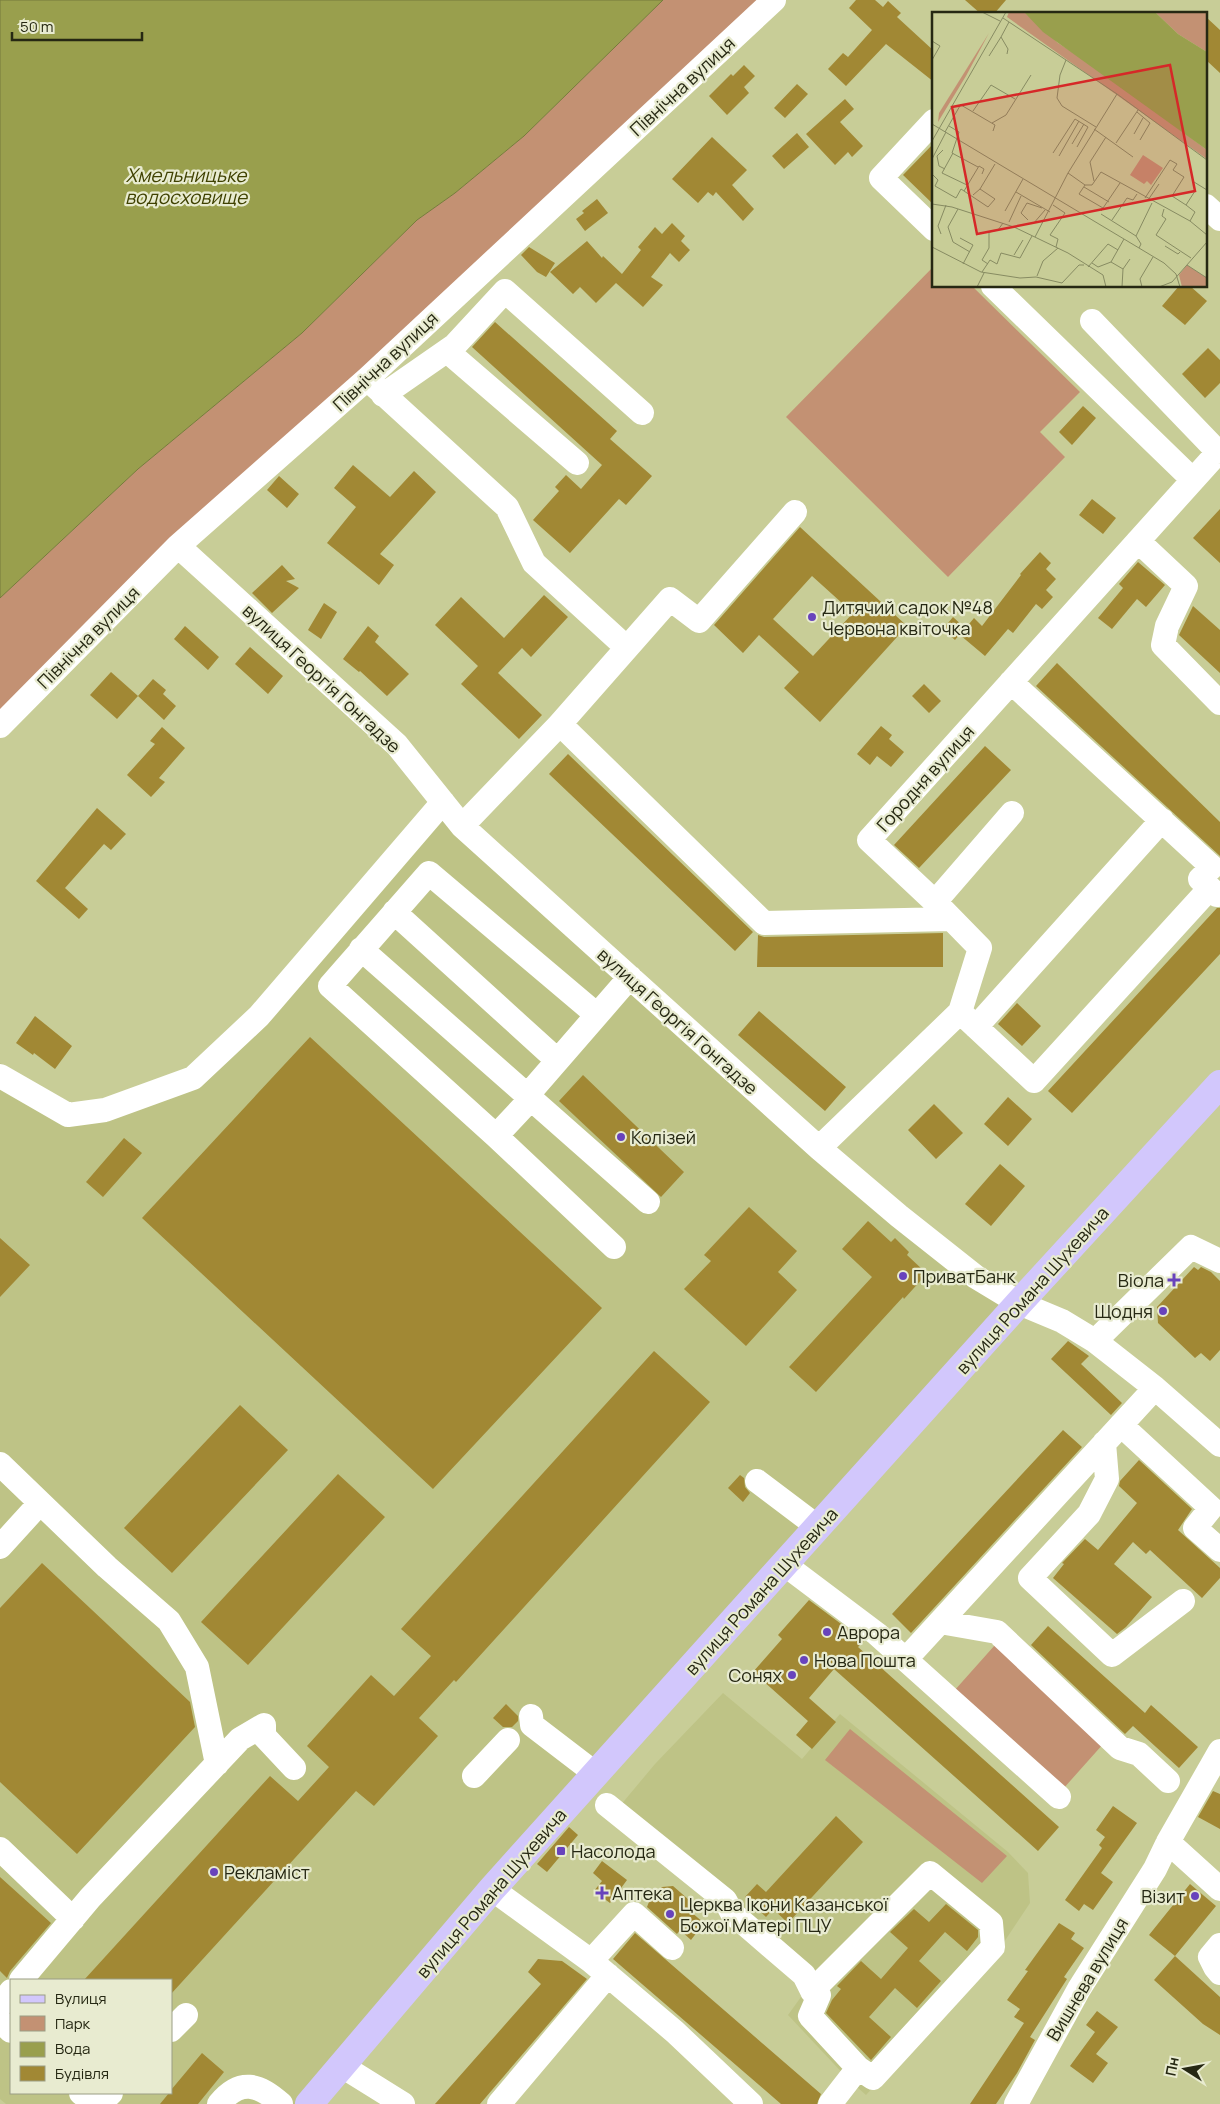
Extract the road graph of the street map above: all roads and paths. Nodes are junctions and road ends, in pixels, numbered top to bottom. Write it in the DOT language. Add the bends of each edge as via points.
graph roads {
  1 [pos="774,0"];
  2 [pos="932,123"];
  3 [pos="1208,208"];
  4 [pos="1220,219"];
  5 [pos="932,227"];
  6 [pos="995,288"];
  7 [pos="1092,320"];
  8 [pos="447,351"];
  9 [pos="375,387"];
  10 [pos="642,413"];
  11 [pos="1219,451"];
  12 [pos="577,463"];
  13 [pos="1192,480"];
  14 [pos="794,512"];
  15 [pos="1138,541"];
  16 [pos="178,546"];
  17 [pos="627,648"];
  18 [pos="1011,682"];
  19 [pos="1220,703"];
  20 [pos="560,724"];
  21 [pos="0,726"];
  22 [pos="443,802"];
  23 [pos="1012,813"];
  24 [pos="1162,820"];
  25 [pos="462,826"];
  26 [pos="1215,893"];
  27 [pos="943,911"];
  28 [pos="394,912"];
  29 [pos="361,949"];
  30 [pos="630,977"];
  31 [pos="597,1015"];
  32 [pos="968,1019"];
  33 [pos="558,1060"];
  34 [pos="0,1076"];
  35 [pos="1220,1084"];
  36 [pos="529,1096"];
  37 [pos="496,1136"];
  38 [pos="819,1148"];
  39 [pos="648,1202"];
  40 [pos="614,1247"];
  41 [pos="1220,1261"];
  42 [pos="1019,1303"];
  43 [pos="1095,1341"];
  44 [pos="1154,1388"];
  45 [pos="1121,1425"];
  46 [pos="1104,1443"];
  47 [pos="1220,1445"];
  48 [pos="0,1464"];
  49 [pos="757,1481"];
  50 [pos="40,1503"];
  51 [pos="818,1527"];
  52 [pos="0,1547"];
  53 [pos="1220,1550"];
  54 [pos="784,1564"];
  55 [pos="1183,1601"];
  56 [pos="940,1622"];
  57 [pos="906,1659"];
  58 [pos="1220,1751"];
  59 [pos="217,1764"];
  60 [pos="294,1768"];
  61 [pos="596,1774"];
  62 [pos="474,1776"];
  63 [pos="1168,1781"];
  64 [pos="1060,1797"];
  65 [pos="607,1805"];
  66 [pos="1168,1842"];
  67 [pos="0,1849"];
  68 [pos="492,1889"];
  69 [pos="1220,1890"];
  70 [pos="73,1919"];
  71 [pos="1220,1945"];
  72 [pos="672,1948"];
  73 [pos="600,1968"];
  74 [pos="1220,1973"];
  75 [pos="22,1979"];
  76 [pos="812,1991"];
  77 [pos="10,1992"];
  78 [pos="0,2006"];
  79 [pos="0,2021"];
  80 [pos="10,2030"];
  81 [pos="342,2066"];
  82 [pos="858,2068"];
  83 [pos="82,2094"];
  84 [pos="110,2094"];
  85 [pos="94,2104"];
  86 [pos="100,2104"];
  87 [pos="219,2104"];
  88 [pos="281,2104"];
  89 [pos="309,2104"];
  90 [pos="403,2104"];
  91 [pos="499,2104"];
  92 [pos="751,2104"];
  93 [pos="830,2104"];
  94 [pos="1016,2104"];
  1 -- 9 [label="street, Північна вулиця"];
  2 -- 5 [label="street" via="881,178"];
  3 -- 4 [label="street"];
  6 -- 13 [label="street"];
  7 -- 11 [label="street"];
  8 -- 9 [label="street"];
  8 -- 10 [label="street" via="504,291"];
  8 -- 12 [label="street"];
  9 -- 16 [label="street, Північна вулиця"];
  9 -- 17 [label="street" via="507,507 534,563"];
  11 -- 13 [label="street, Городня вулиця"];
  13 -- 15 [label="street, Городня вулиця"];
  14 -- 17 [label="street" via="699,621 670,599"];
  15 -- 18 [label="street, Городня вулиця"];
  15 -- 19 [label="street" via="1186,586 1167,626 1163,645"];
  16 -- 21 [label="street, Північна вулиця"];
  16 -- 22 [label="street, вулиця Георгія Гонгадзе" via="397,744"];
  17 -- 20 [label="street"];
  18 -- 24 [label="street"];
  18 -- 27 [label="street, Городня вулиця" via="869,840"];
  20 -- 25 [label="street"];
  20 -- 27 [label="street" via="764,923"];
  22 -- 25 [label="street, вулиця Георгія Гонгадзе"];
  22 -- 34 [label="street" via="259,1016 193,1078 105,1110 68,1115"];
  23 -- 27 [label="street"];
  24 -- 26 [label="street" via="1212,867 1200,879"];
  24 -- 32 [label="street"];
  25 -- 30 [label="street, вулиця Георгія Гонгадзе"];
  26 -- 32 [label="street" via="1034,1081"];
  27 -- 32 [label="street, Городня вулиця" via="980,948"];
  28 -- 29 [label="street"];
  28 -- 31 [label="street" via="429,873"];
  28 -- 33 [label="street"];
  29 -- 36 [label="street"];
  29 -- 37 [label="street" via="330,986"];
  30 -- 31 [label="street"];
  30 -- 38 [label="street, вулиця Георгія Гонгадзе"];
  31 -- 33 [label="street"];
  32 -- 38 [label="street, Городня вулиця"];
  33 -- 36 [label="street"];
  35 -- 42 [label="main road, вулиця Романа Шухевича"];
  36 -- 37 [label="street" via="525,1105"];
  36 -- 39 [label="street"];
  37 -- 40 [label="street"];
  38 -- 42 [label="street, вулиця Георгія Гонгадзе" via="968,1271"];
  41 -- 43 [label="street" via="1191,1247"];
  42 -- 43 [label="street, вулиця Георгія Гонгадзе" via="1062,1321"];
  42 -- 51 [label="main road, вулиця Романа Шухевича"];
  43 -- 44 [label="street, вулиця Георгія Гонгадзе"];
  44 -- 45 [label="street"];
  44 -- 47 [label="street, вулиця Георгія Гонгадзе"];
  45 -- 46 [label="street"];
  45 -- 53 [label="street" via="1211,1508 1195,1528"];
  46 -- 55 [label="street" via="1107,1479 1089,1514 1030,1578 1112,1655"];
  46 -- 56 [label="street"];
  48 -- 50 [label="street"];
  49 -- 51 [label="street"];
  50 -- 52 [label="street"];
  50 -- 59 [label="street" via="169,1621 197,1667"];
  51 -- 54 [label="main road, вулиця Романа Шухевича"];
  54 -- 57 [label="street"];
  54 -- 61 [label="main road, вулиця Романа Шухевича"];
  56 -- 57 [label="street"];
  56 -- 63 [label="street" via="997,1632 1120,1748 1139,1754"];
  57 -- 64 [label="street"];
  58 -- 66 [label="street, Вишнева вулиця"];
  59 -- 60 [label="street" via="240,1739 264,1725 264,1736"];
  59 -- 70 [label="street"];
  61 -- 62 [label="street" via="532,1720 502,1739"];
  61 -- 68 [label="main road, вулиця Романа Шухевича"];
  65 -- 76 [label="street" via="724,1900 732,1913 804,1976"];
  66 -- 69 [label="street"];
  66 -- 94 [label="street, Вишнева вулиця" via="1079,1989"];
  67 -- 70 [label="street"];
  68 -- 73 [label="street"];
  68 -- 81 [label="main road, вулиця Романа Шухевича"];
  70 -- 75 [label="street"];
  71 -- 74 [label="street" via="1210,1957"];
  72 -- 73 [label="street" via="634,1914"];
  73 -- 91 [label="street"];
  73 -- 92 [label="street" via="675,2032"];
  76 -- 82 [label="street" via="819,1995 810,2016"];
  76 -- 82 [label="street" via="930,1873 991,1923 993,1947 873,2078"];
  77 -- 78 [label="street"];
  79 -- 80 [label="street"];
  81 -- 89 [label="main road, вулиця Романа Шухевича"];
  81 -- 90 [label="street"];
  82 -- 93 [label="street"];
  83 -- 85 [label="street"];
  84 -- 86 [label="street"];
  87 -- 88 [label="street" via="232,2090 243,2086 266,2092"];
}
